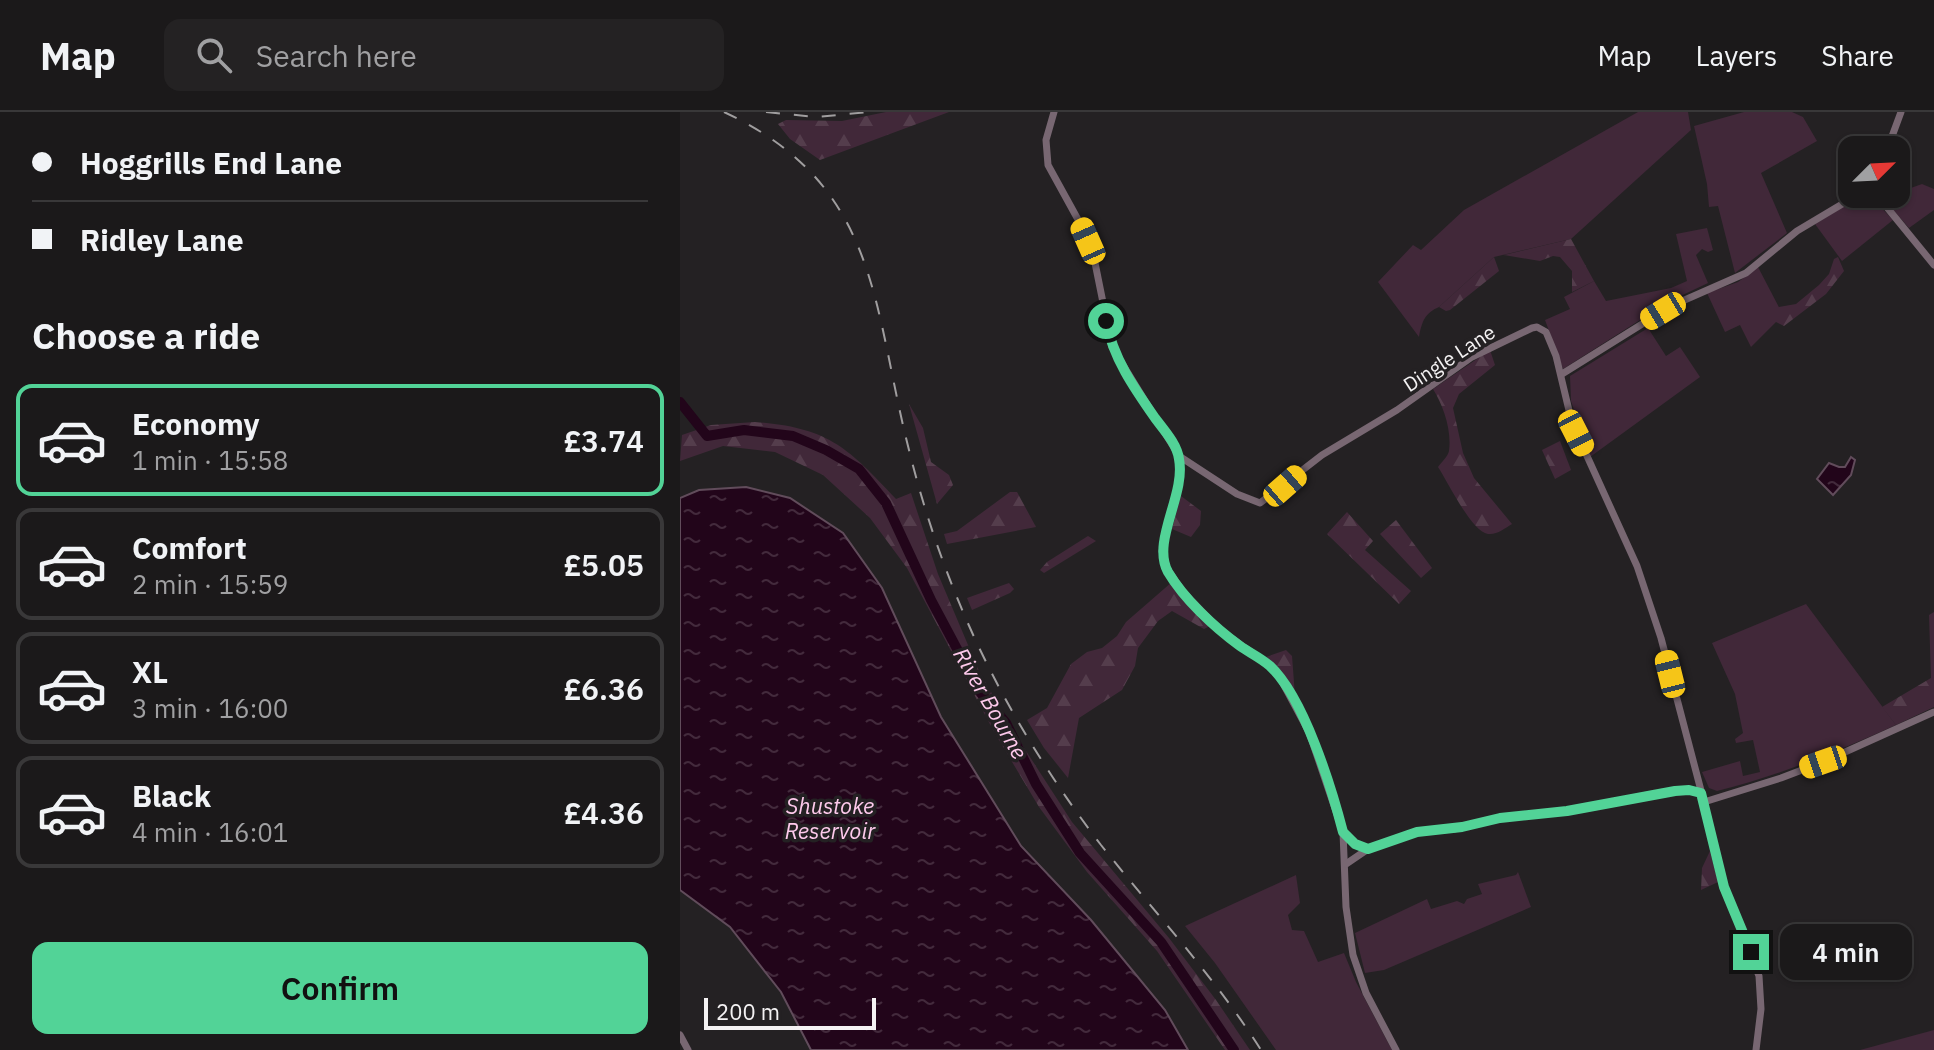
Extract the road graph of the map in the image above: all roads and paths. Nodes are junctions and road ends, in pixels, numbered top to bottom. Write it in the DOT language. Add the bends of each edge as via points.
graph roads {
  1 [pos="1054,112"];
  2 [pos="1901,112"];
  3 [pos="1892,136"];
  4 [pos="1838,207"];
  5 [pos="1887,208"];
  6 [pos="1934,265"];
  7 [pos="1562,374"];
  8 [pos="1179,456"];
  9 [pos="1196,466"];
  10 [pos="1181,470"];
  11 [pos="1934,712"];
  12 [pos="1696,775"];
  13 [pos="1686,790"];
  14 [pos="1701,793"];
  15 [pos="1704,802"];
  16 [pos="1343,832"];
  17 [pos="1368,849"];
  18 [pos="1346,864"];
  19 [pos="680,1035"];
  20 [pos="688,1050"];
  21 [pos="1396,1050"];
  22 [pos="1756,1050"];
  1 -- 8 [label="street" via="1046,140 1048,165 1093,253 1112,347"];
  2 -- 3 [label="street"];
  4 -- 7 [label="street" via="1797,231 1746,273 1671,306"];
  5 -- 6 [label="street"];
  7 -- 9 [label="street, Dingle Lane" via="1546,332 1537,327 1472,357 1315,460 1263,502 1245,498"];
  7 -- 12 [label="street, Dingle Lane" via="1572,423 1637,566"];
  8 -- 9 [label="street, Dingle Lane"];
  8 -- 10 [label="street"];
  9 -- 10 [label="street"];
  10 -- 16 [label="street" via="1162,551 1166,567 1207,617 1279,676 1313,742"];
  11 -- 15 [label="street" via="1823,762"];
  12 -- 13 [label="street"];
  12 -- 14 [label="street, Dingle Lane"];
  13 -- 14 [label="street"];
  13 -- 17 [label="street" via="1417,832"];
  14 -- 15 [label="street, Dingle Lane"];
  15 -- 22 [label="street, Dingle Lane" via="1724,887 1759,976"];
  16 -- 17 [label="street"];
  16 -- 18 [label="street"];
  17 -- 18 [label="street"];
  18 -- 21 [label="street" via="1353,955"];
  19 -- 20 [label="street"];
}
